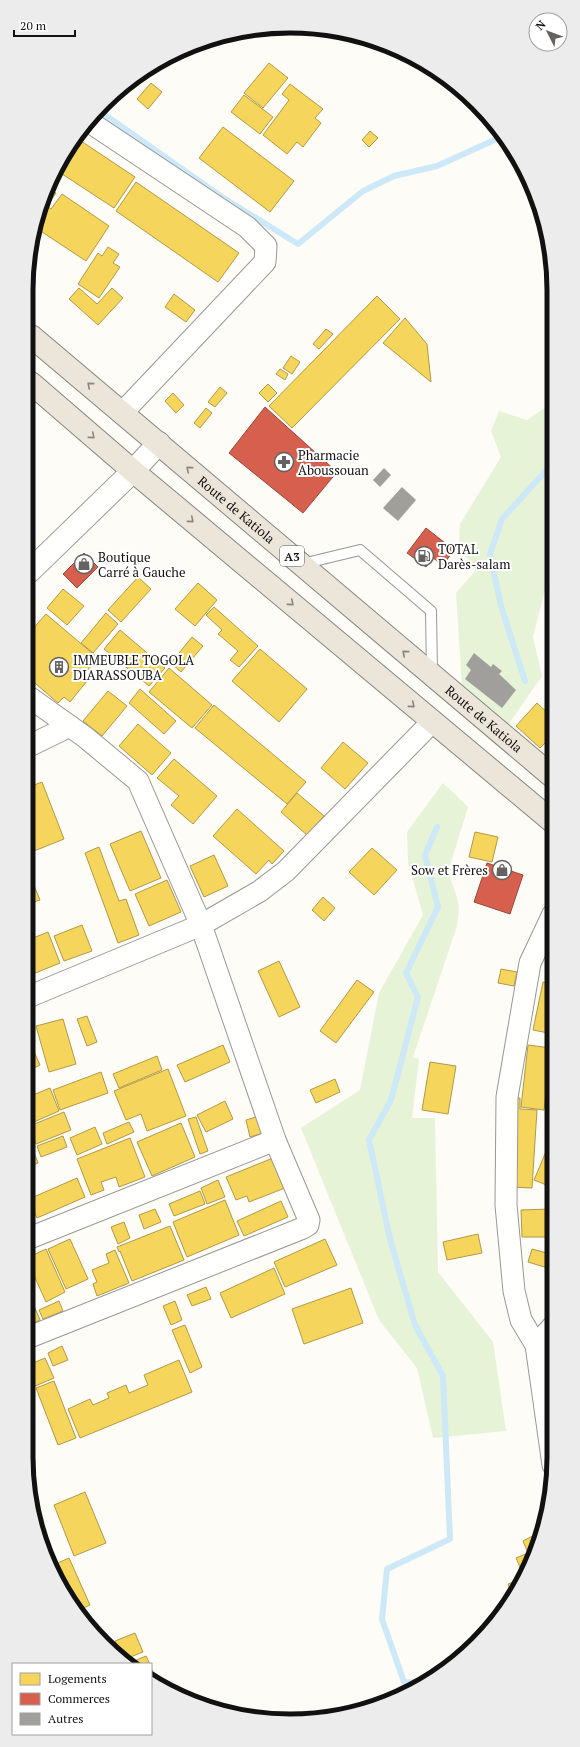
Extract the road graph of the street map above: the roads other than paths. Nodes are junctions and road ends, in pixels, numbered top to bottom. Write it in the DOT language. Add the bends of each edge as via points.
graph roads {
  1 [pos="94,125"];
  2 [pos="33,338"];
  3 [pos="33,386"];
  4 [pos="123,412"];
  5 [pos="160,443"];
  6 [pos="133,471"];
  7 [pos="301,564"];
  8 [pos="33,568"];
  9 [pos="432,675"];
  10 [pos="33,700"];
  11 [pos="432,722"];
  12 [pos="70,726"];
  13 [pos="33,744"];
  14 [pos="547,772"];
  15 [pos="547,817"];
  16 [pos="201,925"];
  17 [pos="547,927"];
  18 [pos="33,995"];
  19 [pos="275,1140"];
  20 [pos="33,1237"];
  21 [pos="547,1333"];
  22 [pos="33,1335"];
  23 [pos="536,1345"];
  24 [pos="547,1423"];
  1 -- 4 [label="street" via="247,227 266,246 265,262"];
  4 -- 2 [label="highway, Route de Katiola / A3, one-way"];
  3 -- 6 [label="highway, one-way"];
  4 -- 5 [label="highway, Route de Katiola / A3"];
  5 -- 6 [label="street"];
  7 -- 5 [label="highway, Route de Katiola / A3, one-way"];
  6 -- 8 [label="street"];
  6 -- 11 [label="highway, one-way"];
  9 -- 7 [label="highway, Route de Katiola / A3, one-way"];
  7 -- 9 [label="lane" via="360,550 432,611"];
  9 -- 14 [label="highway, Route de Katiola / A3"];
  10 -- 12 [label="street"];
  11 -- 15 [label="highway"];
  11 -- 16 [label="street" via="286,871 260,891"];
  12 -- 13 [label="street"];
  12 -- 16 [label="street" via="138,782"];
  16 -- 18 [label="street"];
  16 -- 19 [label="street"];
  17 -- 23 [label="street" via="530,963 507,1097 506,1205 514,1291 522,1320"];
  19 -- 20 [label="street"];
  19 -- 22 [label="street" via="309,1220 308,1225"];
  21 -- 23 [label="street"];
  23 -- 24 [label="street"];
}
